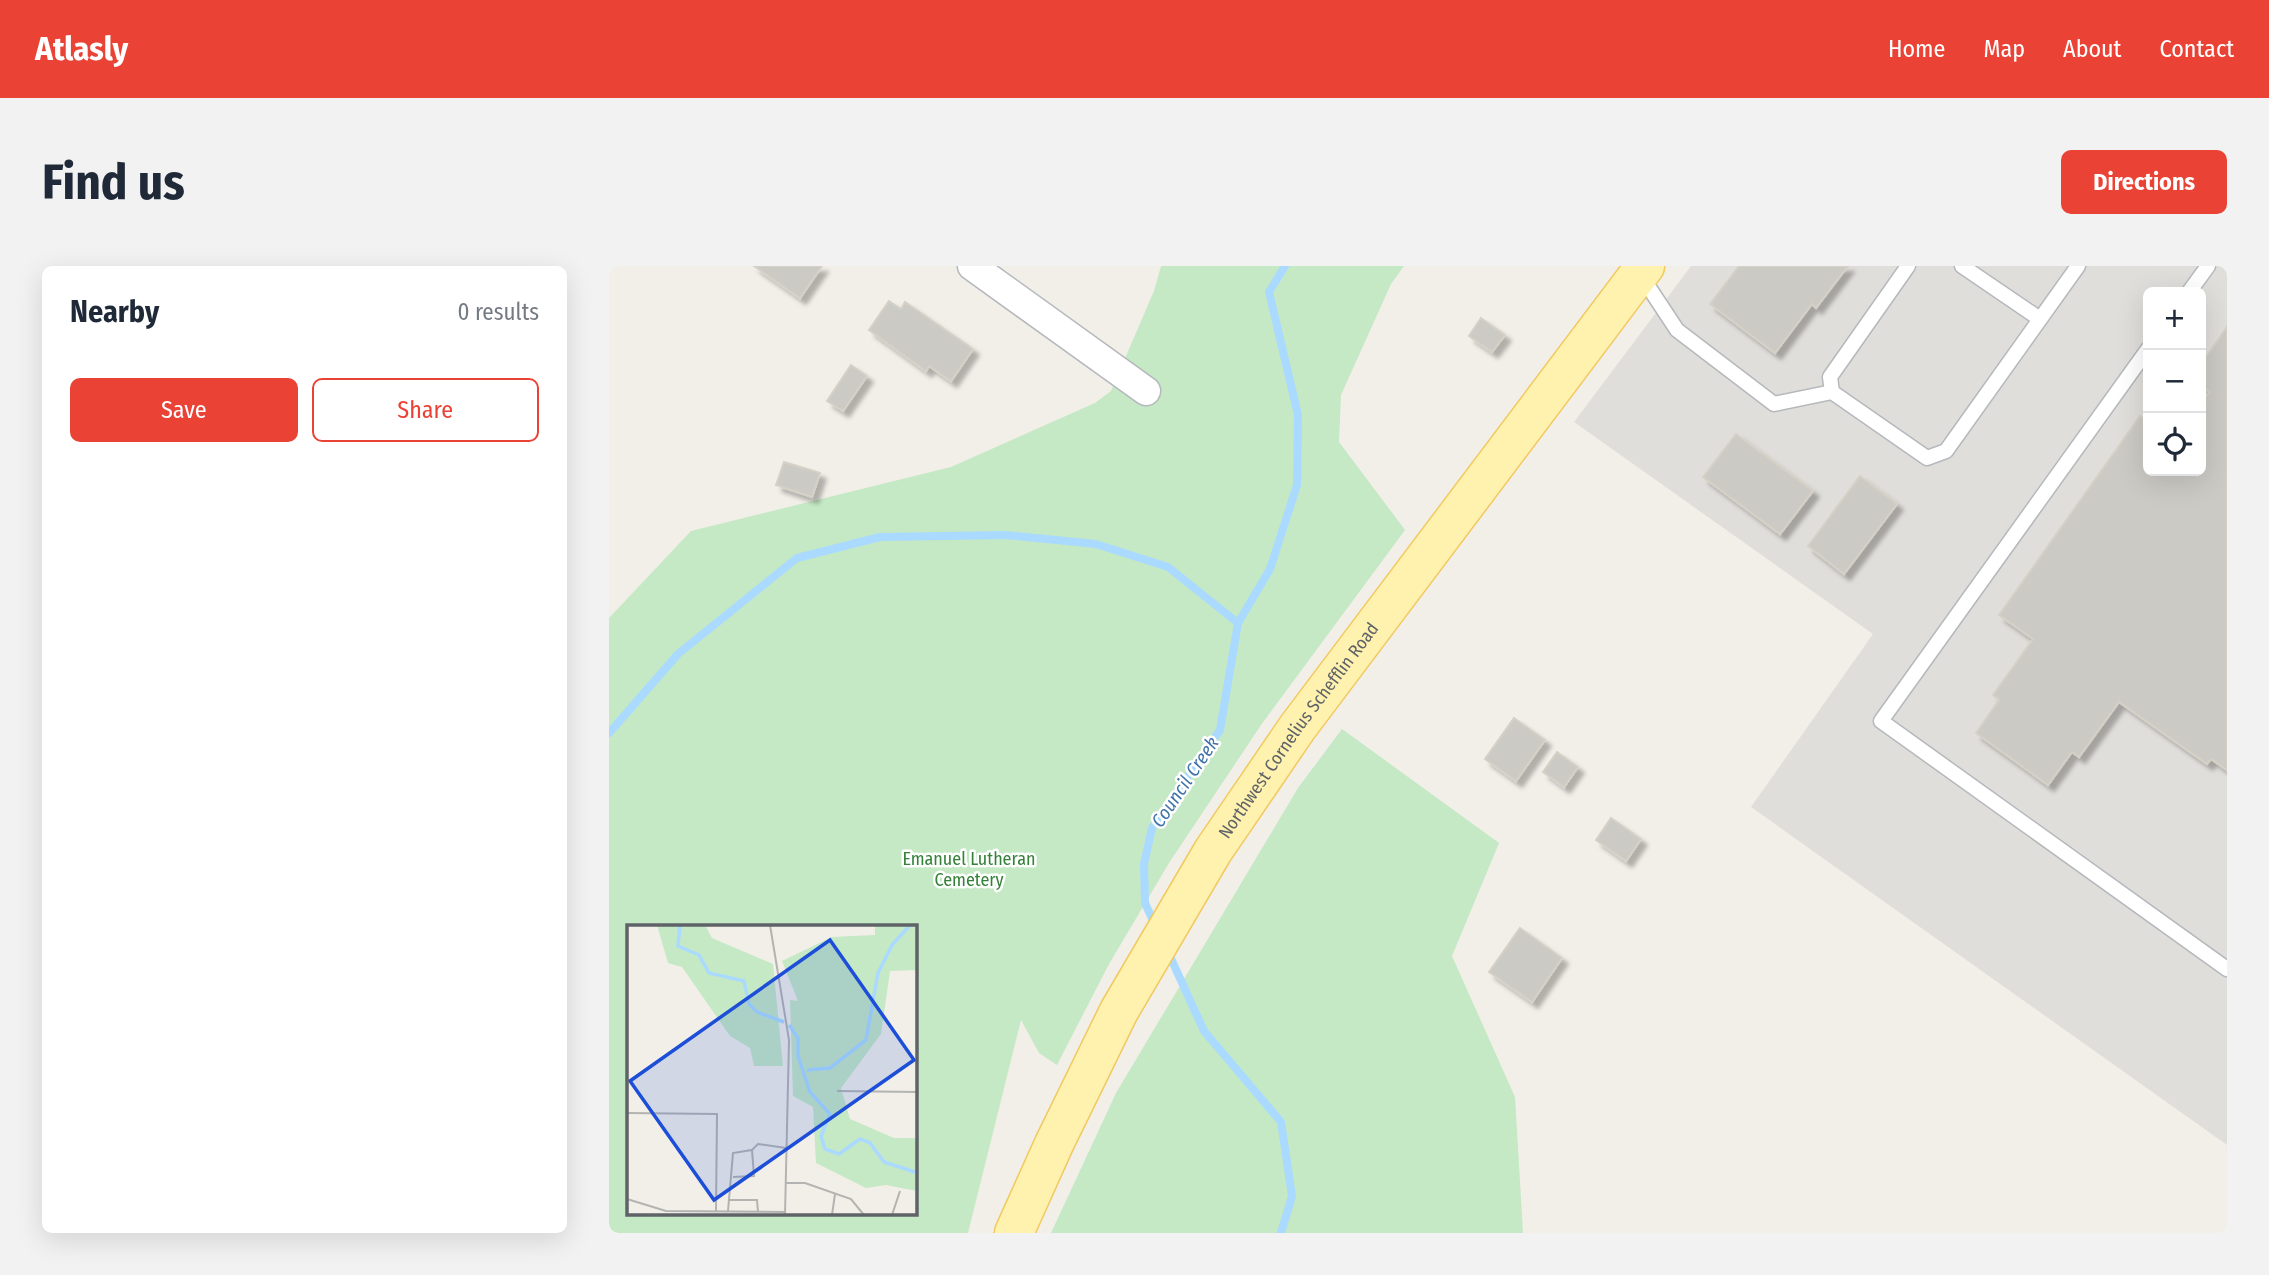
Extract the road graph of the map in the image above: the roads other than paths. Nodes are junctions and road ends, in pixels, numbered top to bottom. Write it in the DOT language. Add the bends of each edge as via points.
graph roads {
  1 [pos="972,266"];
  2 [pos="1908,266"];
  3 [pos="1962,266"];
  4 [pos="2078,266"];
  5 [pos="2208,266"];
  6 [pos="1642,270"];
  7 [pos="2193,287"];
  8 [pos="2039,319"];
  9 [pos="2147,350"];
  10 [pos="1146,391"];
  11 [pos="1832,392"];
  12 [pos="2227,969"];
  13 [pos="1014,1233"];
  1 -- 10 [label="street"];
  2 -- 11 [label="lane" via="1830,377"];
  3 -- 8 [label="lane"];
  4 -- 8 [label="lane"];
  5 -- 7 [label="lane"];
  6 -- 11 [label="lane" via="1677,330 1774,404"];
  6 -- 13 [label="main road, Northwest Cornelius Schefflin Road" via="1297,728 1213,851 1119,1011"];
  8 -- 11 [label="lane" via="1946,451 1936,455 1927,458"];
  9 -- 12 [label="lane" via="1881,721"];
}
